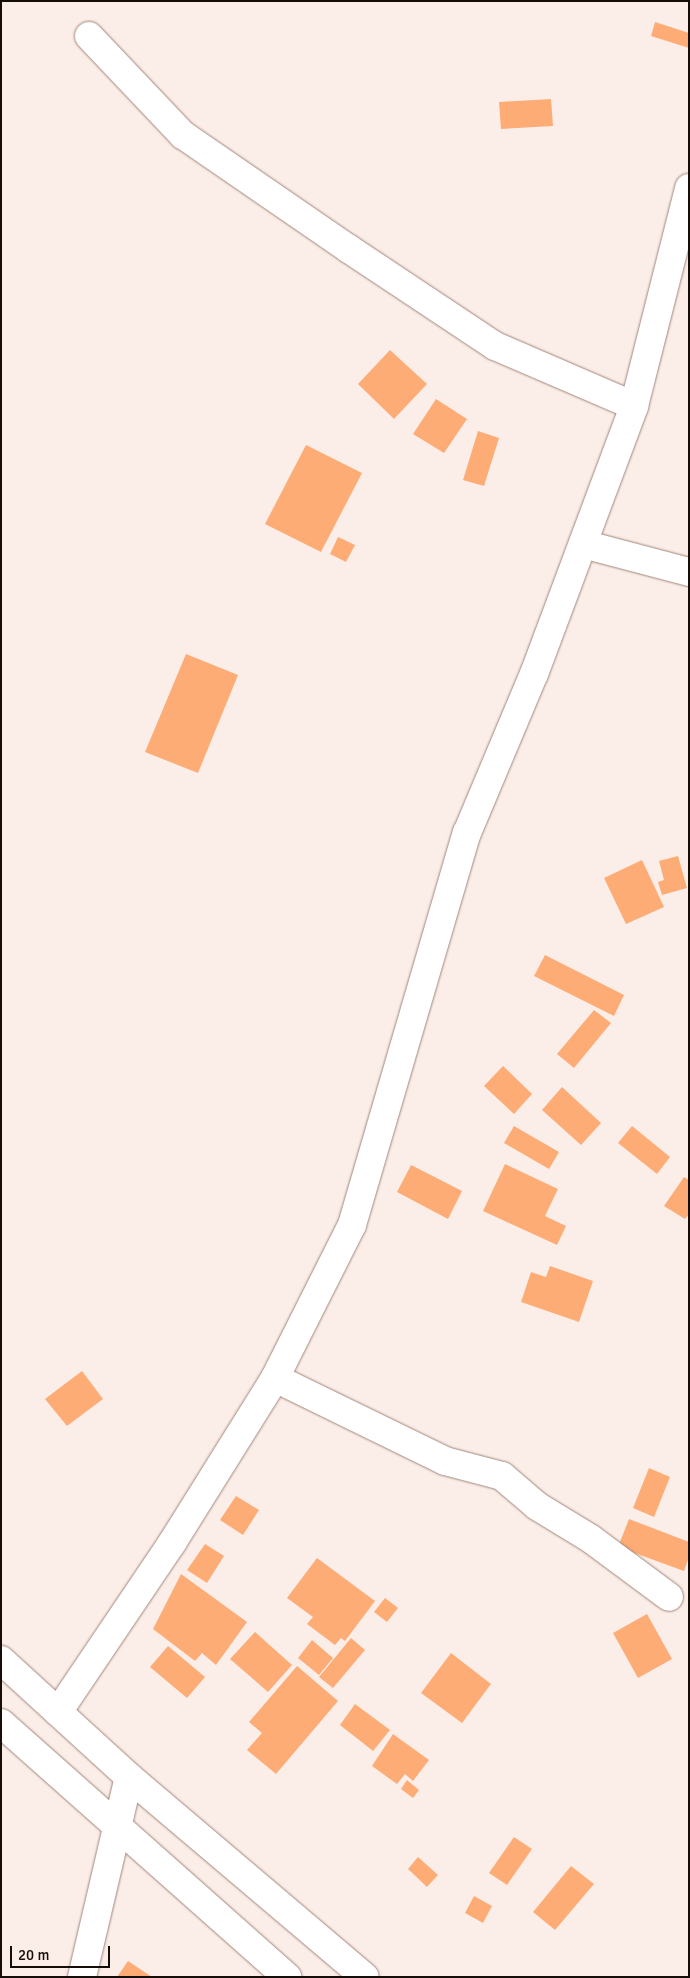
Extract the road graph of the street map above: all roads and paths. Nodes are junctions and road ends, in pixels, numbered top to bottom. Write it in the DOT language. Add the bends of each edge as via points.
graph roads {
  1 [pos="89,36"];
  2 [pos="689,188"];
  3 [pos="634,406"];
  4 [pos="583,544"];
  5 [pos="689,572"];
  6 [pos="275,1378"];
  7 [pos="669,1597"];
  8 [pos="1,1660"];
  9 [pos="58,1712"];
  10 [pos="1,1723"];
  11 [pos="129,1777"];
  12 [pos="117,1828"];
  13 [pos="82,1977"];
  14 [pos="287,1977"];
  15 [pos="366,1977"];
  1 -- 3 [label="street" via="183,135 349,249 495,346"];
  2 -- 3 [label="street"];
  3 -- 4 [label="street"];
  4 -- 5 [label="street"];
  4 -- 6 [label="street" via="534,674 467,833 352,1225"];
  6 -- 7 [label="street" via="445,1461 502,1476 537,1506 591,1539"];
  6 -- 9 [label="street" via="172,1543"];
  8 -- 9 [label="street"];
  9 -- 11 [label="street"];
  10 -- 12 [label="street"];
  11 -- 12 [label="street"];
  11 -- 15 [label="street"];
  12 -- 13 [label="street"];
  12 -- 14 [label="street"];
}
